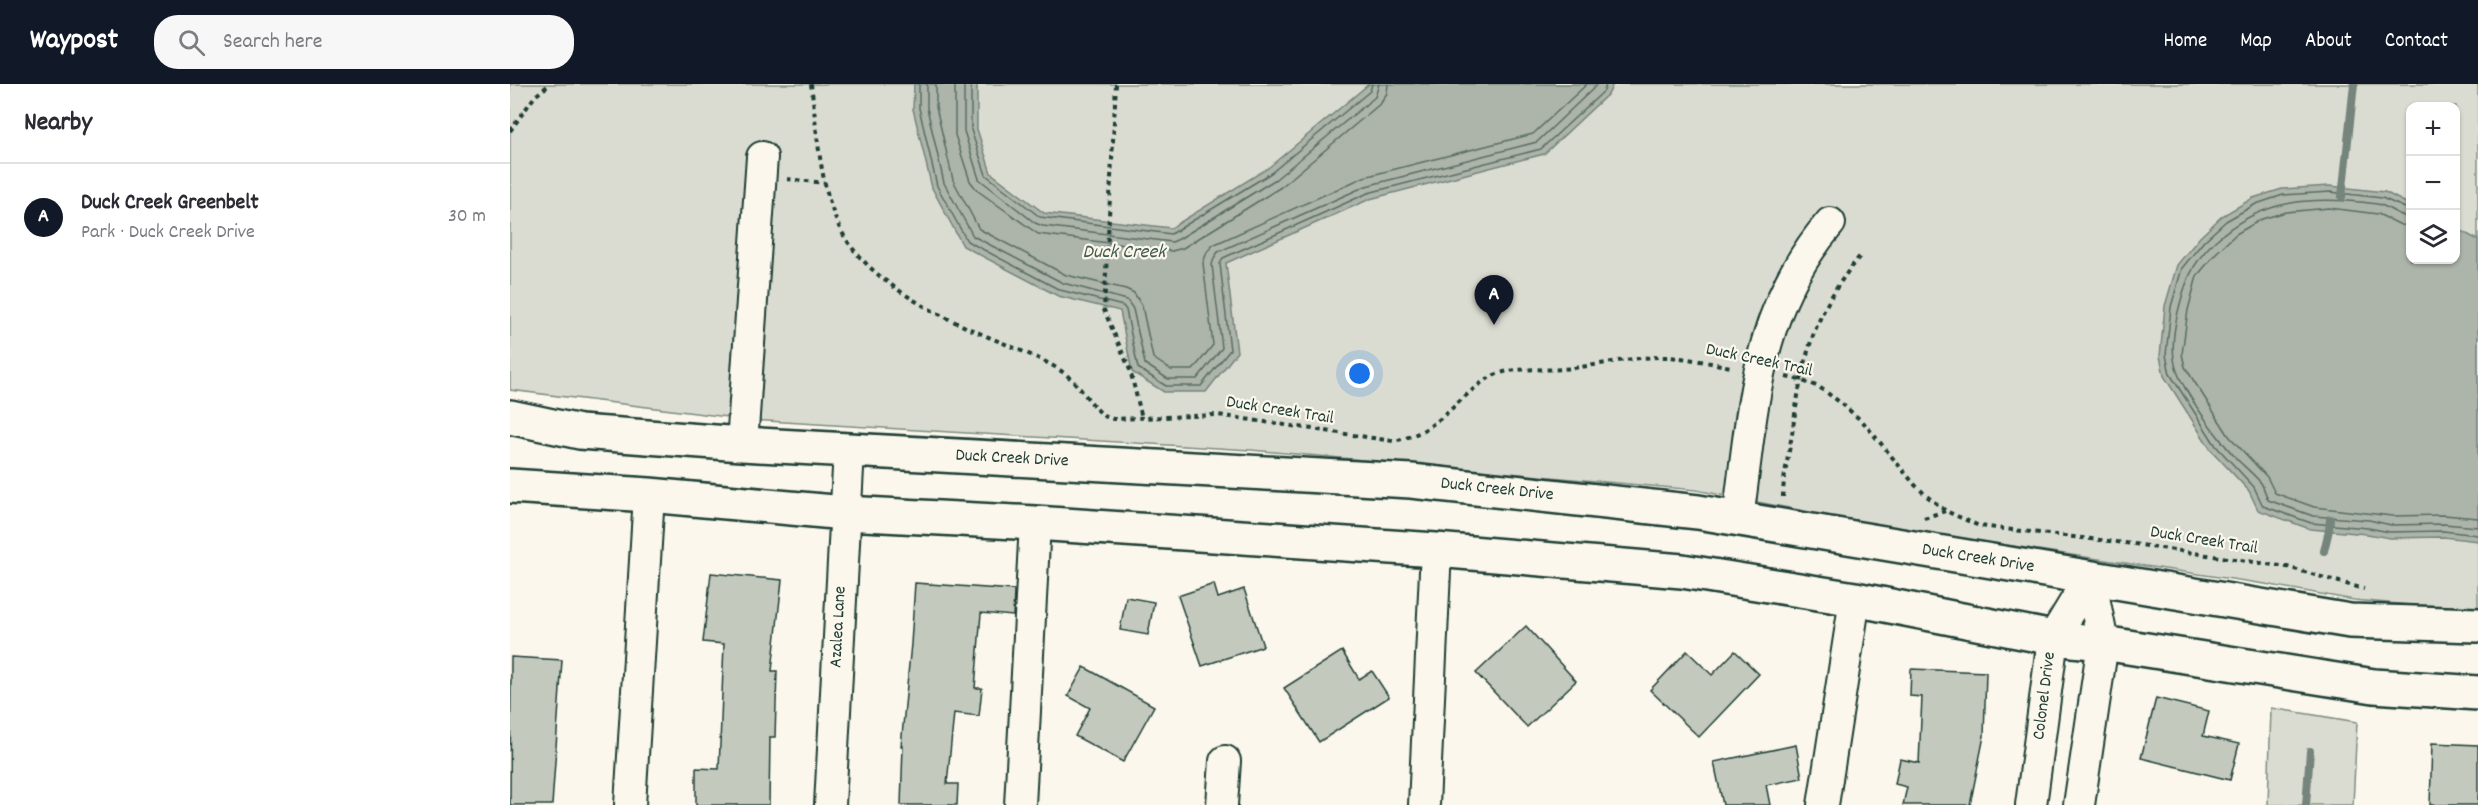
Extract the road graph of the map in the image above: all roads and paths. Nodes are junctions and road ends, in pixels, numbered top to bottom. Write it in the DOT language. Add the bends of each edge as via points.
graph roads {
  1 [pos="550,84"];
  2 [pos="811,84"];
  3 [pos="1116,84"];
  4 [pos="510,131"];
  5 [pos="761,167"];
  6 [pos="825,183"];
  7 [pos="1830,223"];
  8 [pos="1860,256"];
  9 [pos="1759,372"];
  10 [pos="1800,380"];
  11 [pos="510,417"];
  12 [pos="1142,418"];
  13 [pos="742,444"];
  14 [pos="849,450"];
  15 [pos="510,486"];
  16 [pos="649,495"];
  17 [pos="1794,499"];
  18 [pos="1946,511"];
  19 [pos="845,513"];
  20 [pos="1916,518"];
  21 [pos="1738,519"];
  22 [pos="1035,523"];
  23 [pos="1436,550"];
  24 [pos="2090,577"];
  25 [pos="2368,590"];
  26 [pos="1855,599"];
  27 [pos="2478,625"];
  28 [pos="2053,638"];
  29 [pos="2103,643"];
  30 [pos="2478,693"];
  31 [pos="1225,761"];
  32 [pos="630,805"];
  33 [pos="830,805"];
  34 [pos="1020,805"];
  35 [pos="1222,805"];
  36 [pos="1424,805"];
  37 [pos="1823,805"];
  38 [pos="2031,805"];
  39 [pos="2079,805"];
  1 -- 4 [label="path" via="535,96"];
  2 -- 6 [label="path, Duck Creek Trail"];
  3 -- 12 [label="path" via="1104,310 1130,370"];
  5 -- 6 [label="path"];
  5 -- 13 [label="street"];
  6 -- 12 [label="path, Duck Creek Trail" via="837,223 852,248 893,286 961,326 1055,367 1079,386 1104,416"];
  7 -- 9 [label="street" via="1808,249 1785,290"];
  8 -- 10 [label="path" via="1841,279 1814,328"];
  9 -- 10 [label="path, Duck Creek Trail"];
  9 -- 12 [label="path, Duck Creek Trail" via="1667,357 1503,372 1487,380 1435,424 1410,438 1393,441 1228,415"];
  9 -- 21 [label="street"];
  10 -- 17 [label="path" via="1782,497"];
  10 -- 18 [label="path, Duck Creek Trail" via="1819,387 1864,423 1916,485"];
  11 -- 13 [label="main road, Duck Creek Drive" via="580,432"];
  13 -- 14 [label="main road, Duck Creek Drive"];
  14 -- 19 [label="street, Azalea Lane"];
  14 -- 21 [label="main road, Duck Creek Drive" via="1411,481"];
  15 -- 16 [label="main road"];
  16 -- 19 [label="main road"];
  16 -- 32 [label="street"];
  18 -- 20 [label="path"];
  18 -- 25 [label="path, Duck Creek Trail" via="1978,526 2287,567"];
  19 -- 22 [label="main road"];
  19 -- 33 [label="street, Azalea Lane"];
  21 -- 24 [label="main road, Duck Creek Drive"];
  22 -- 23 [label="main road"];
  22 -- 34 [label="street"];
  23 -- 26 [label="main road" via="1682,571"];
  23 -- 36 [label="street"];
  24 -- 27 [label="main road, Duck Creek Drive" via="2350,621"];
  24 -- 28 [label="street, Colonel Drive"];
  24 -- 29 [label="street"];
  26 -- 28 [label="main road"];
  26 -- 37 [label="street"];
  28 -- 29 [label="main road"];
  28 -- 38 [label="street, Colonel Drive"];
  29 -- 30 [label="main road" via="2374,686"];
  29 -- 39 [label="street"];
  31 -- 35 [label="street"];
}
